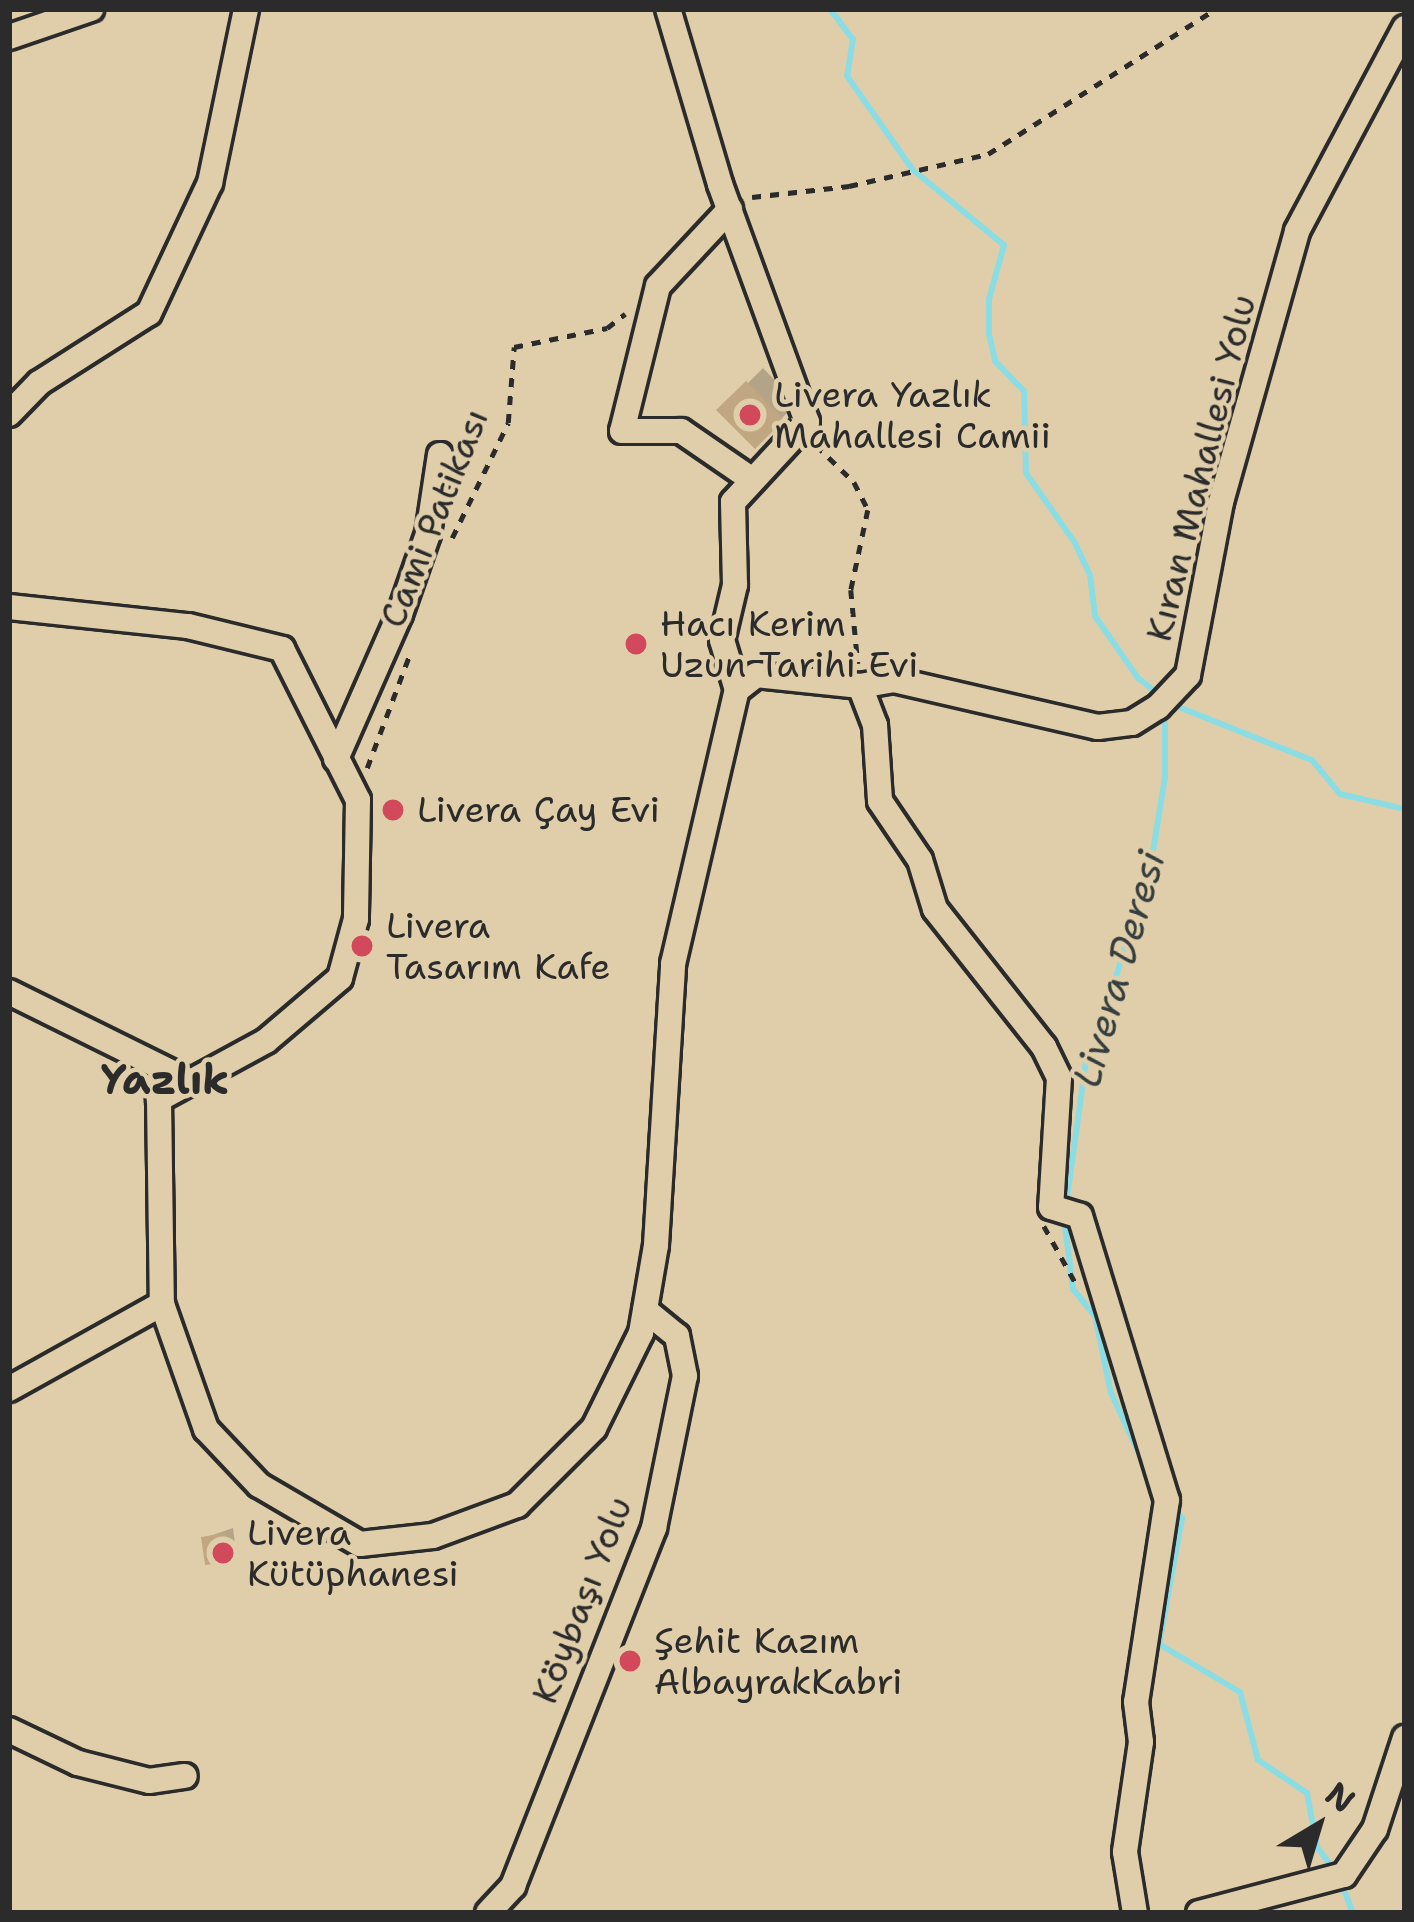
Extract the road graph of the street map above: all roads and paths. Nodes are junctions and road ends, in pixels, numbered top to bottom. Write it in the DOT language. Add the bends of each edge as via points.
graph roads {
  1 [pos="91,9"];
  2 [pos="246,9"];
  3 [pos="262,9"];
  4 [pos="668,9"];
  5 [pos="1216,9"];
  6 [pos="1405,28"];
  7 [pos="9,37"];
  8 [pos="241,40"];
  9 [pos="732,201"];
  10 [pos="628,311"];
  11 [pos="9,414"];
  12 [pos="440,455"];
  13 [pos="751,479"];
  14 [pos="446,556"];
  15 [pos="9,608"];
  16 [pos="415,642"];
  17 [pos="860,686"];
  18 [pos="736,690"];
  19 [pos="336,758"];
  20 [pos="350,784"];
  21 [pos="9,992"];
  22 [pos="185,1079"];
  23 [pos="162,1304"];
  24 [pos="645,1310"];
  25 [pos="9,1389"];
  26 [pos="9,1730"];
  27 [pos="1405,1738"];
  28 [pos="185,1776"];
  29 [pos="488,1913"];
  30 [pos="1135,1913"];
  31 [pos="1199,1913"];
  1 -- 7 [label="street"];
  2 -- 8 [label="street"];
  3 -- 8 [label="street"];
  4 -- 9 [label="street"];
  5 -- 9 [label="path" via="988,154"];
  6 -- 17 [label="street, Kıran Mahallesi Yolu" via="1297,231 1222,502 1188,675 1132,723 1098,727 894,680"];
  8 -- 11 [label="street" via="210,183 149,313 39,383"];
  9 -- 13 [label="street" via="807,422"];
  9 -- 13 [label="street" via="658,286 622,431 681,431"];
  10 -- 14 [label="path, Cami Patikası" via="608,328 514,347 508,424"];
  12 -- 19 [label="street" via="428,533"];
  13 -- 18 [label="street" via="733,502 735,585 722,640"];
  15 -- 19 [label="street" via="188,626 282,650"];
  16 -- 20 [label="path, Cami Patikası" via="370,764"];
  17 -- 18 [label="street, Kıran Mahallesi Yolu" via="785,674 756,675"];
  17 -- 30 [label="street" via="875,724 880,801 920,860 935,909 1044,1047 1059,1078 1051,1207 1080,1216 1166,1500 1136,1702 1141,1742 1125,1852"];
  18 -- 24 [label="street" via="673,964"];
  19 -- 20 [label="street"];
  20 -- 22 [label="street" via="358,800 356,919 340,978 266,1041"];
  21 -- 22 [label="street"];
  22 -- 23 [label="street" via="159,1099"];
  23 -- 24 [label="street" via="206,1429 259,1485 360,1544 433,1536 517,1505 594,1428"];
  23 -- 25 [label="street"];
  24 -- 29 [label="street, Köybaşı Yolu" via="676,1336 685,1376 654,1528 513,1886"];
  26 -- 28 [label="street" via="79,1763 149,1781"];
  27 -- 31 [label="street" via="1376,1828 1345,1875"];
}
